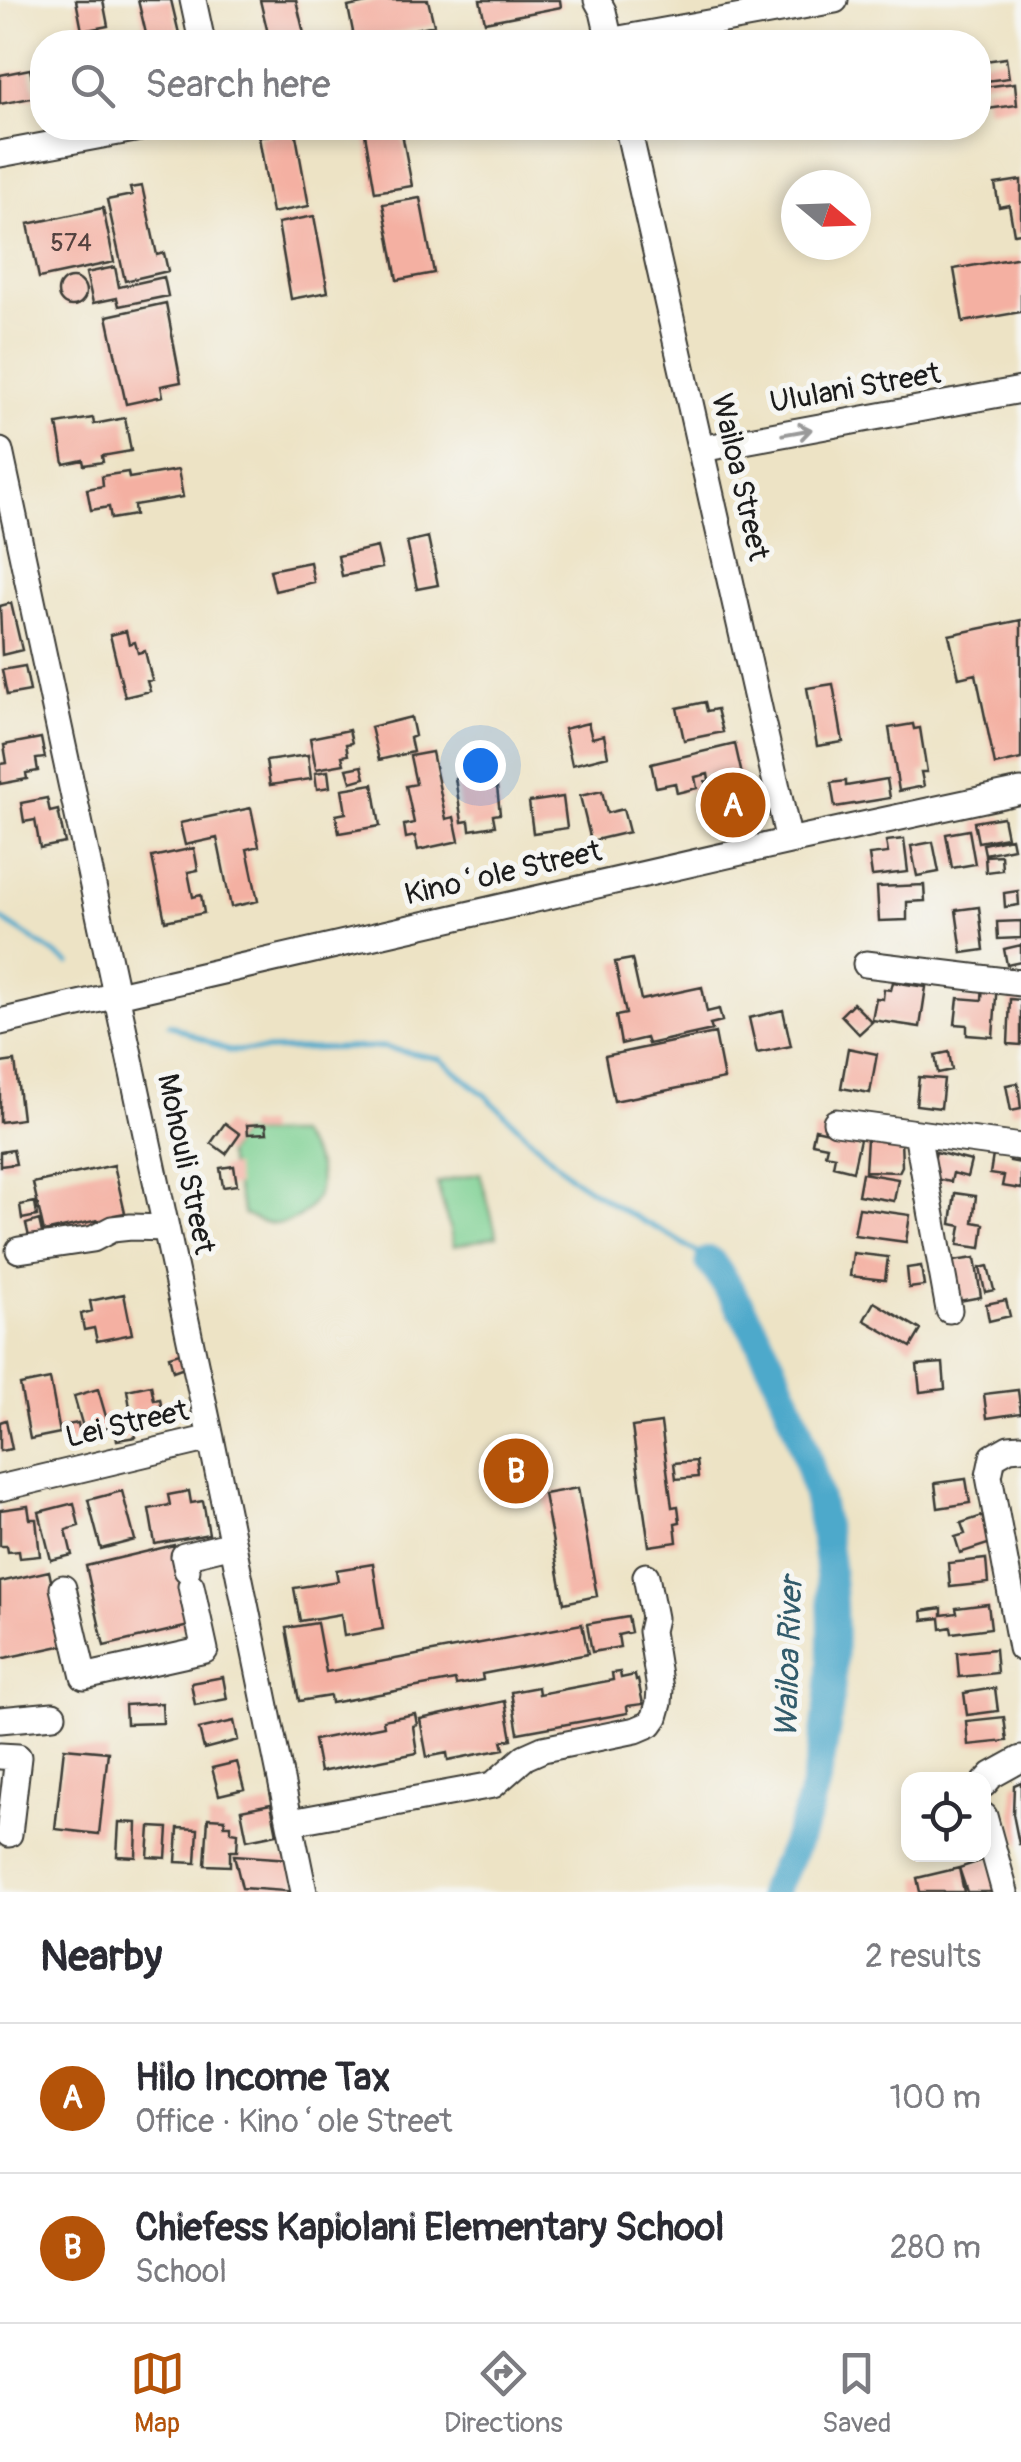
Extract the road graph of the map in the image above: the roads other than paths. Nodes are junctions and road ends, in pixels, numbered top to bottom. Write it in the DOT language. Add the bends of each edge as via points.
graph roads {
  1 [pos="193,0"];
  2 [pos="836,0"];
  3 [pos="602,4"];
  4 [pos="199,30"];
  5 [pos="606,30"];
  6 [pos="673,30"];
  7 [pos="75,140"];
  8 [pos="631,140"];
  9 [pos="0,154"];
  10 [pos="1021,390"];
  11 [pos="701,449"];
  12 [pos="0,451"];
  13 [pos="12,564"];
  14 [pos="1010,793"];
  15 [pos="1021,812"];
  16 [pos="789,840"];
  17 [pos="866,964"];
  18 [pos="1021,983"];
  19 [pos="117,996"];
  20 [pos="0,1022"];
  21 [pos="836,1122"];
  22 [pos="917,1134"];
  23 [pos="1021,1147"];
  24 [pos="166,1228"];
  25 [pos="19,1250"];
  26 [pos="949,1310"];
  27 [pos="212,1438"];
  28 [pos="1021,1447"];
  29 [pos="0,1488"];
  30 [pos="234,1544"];
  31 [pos="646,1576"];
  32 [pos="63,1588"];
  33 [pos="1018,1614"];
  34 [pos="1021,1648"];
  35 [pos="53,1716"];
  36 [pos="0,1720"];
  37 [pos="0,1756"];
  38 [pos="1021,1759"];
  39 [pos="991,1776"];
  40 [pos="291,1822"];
  41 [pos="8,1834"];
  42 [pos="991,1841"];
  43 [pos="304,1892"];
  44 [pos="1005,1892"];
  1 -- 4 [label="street"];
  2 -- 6 [label="street"];
  3 -- 5 [label="street"];
  7 -- 9 [label="street"];
  8 -- 11 [label="street, Wailoa Street"];
  11 -- 10 [label="street, Ululani Street, one-way"];
  11 -- 16 [label="street, Wailoa Street"];
  12 -- 13 [label="street, Mohouli Street"];
  13 -- 19 [label="street, Mohouli Street"];
  14 -- 15 [label="street"];
  14 -- 16 [label="street, Kinoʻole Street"];
  16 -- 19 [label="street, Kinoʻole Street"];
  17 -- 18 [label="street"];
  19 -- 20 [label="street, Kinoʻole Street"];
  19 -- 24 [label="street, Mohouli Street"];
  21 -- 22 [label="street"];
  22 -- 23 [label="street"];
  22 -- 26 [label="street"];
  24 -- 25 [label="street" via="131,1226"];
  24 -- 27 [label="street, Mohouli Street"];
  27 -- 29 [label="street, Lei Street"];
  27 -- 30 [label="street, Mohouli Street"];
  28 -- 33 [label="street" via="993,1456 989,1476"];
  30 -- 32 [label="street" via="184,1556 205,1650 84,1676"];
  30 -- 40 [label="street, Mohouli Street"];
  31 -- 40 [label="street" via="660,1688 650,1724 542,1749 494,1785"];
  33 -- 34 [label="street"];
  35 -- 36 [label="street"];
  37 -- 41 [label="street" via="18,1758"];
  38 -- 39 [label="street"];
  40 -- 43 [label="street, Mohouli Street"];
  42 -- 44 [label="street"];
}
